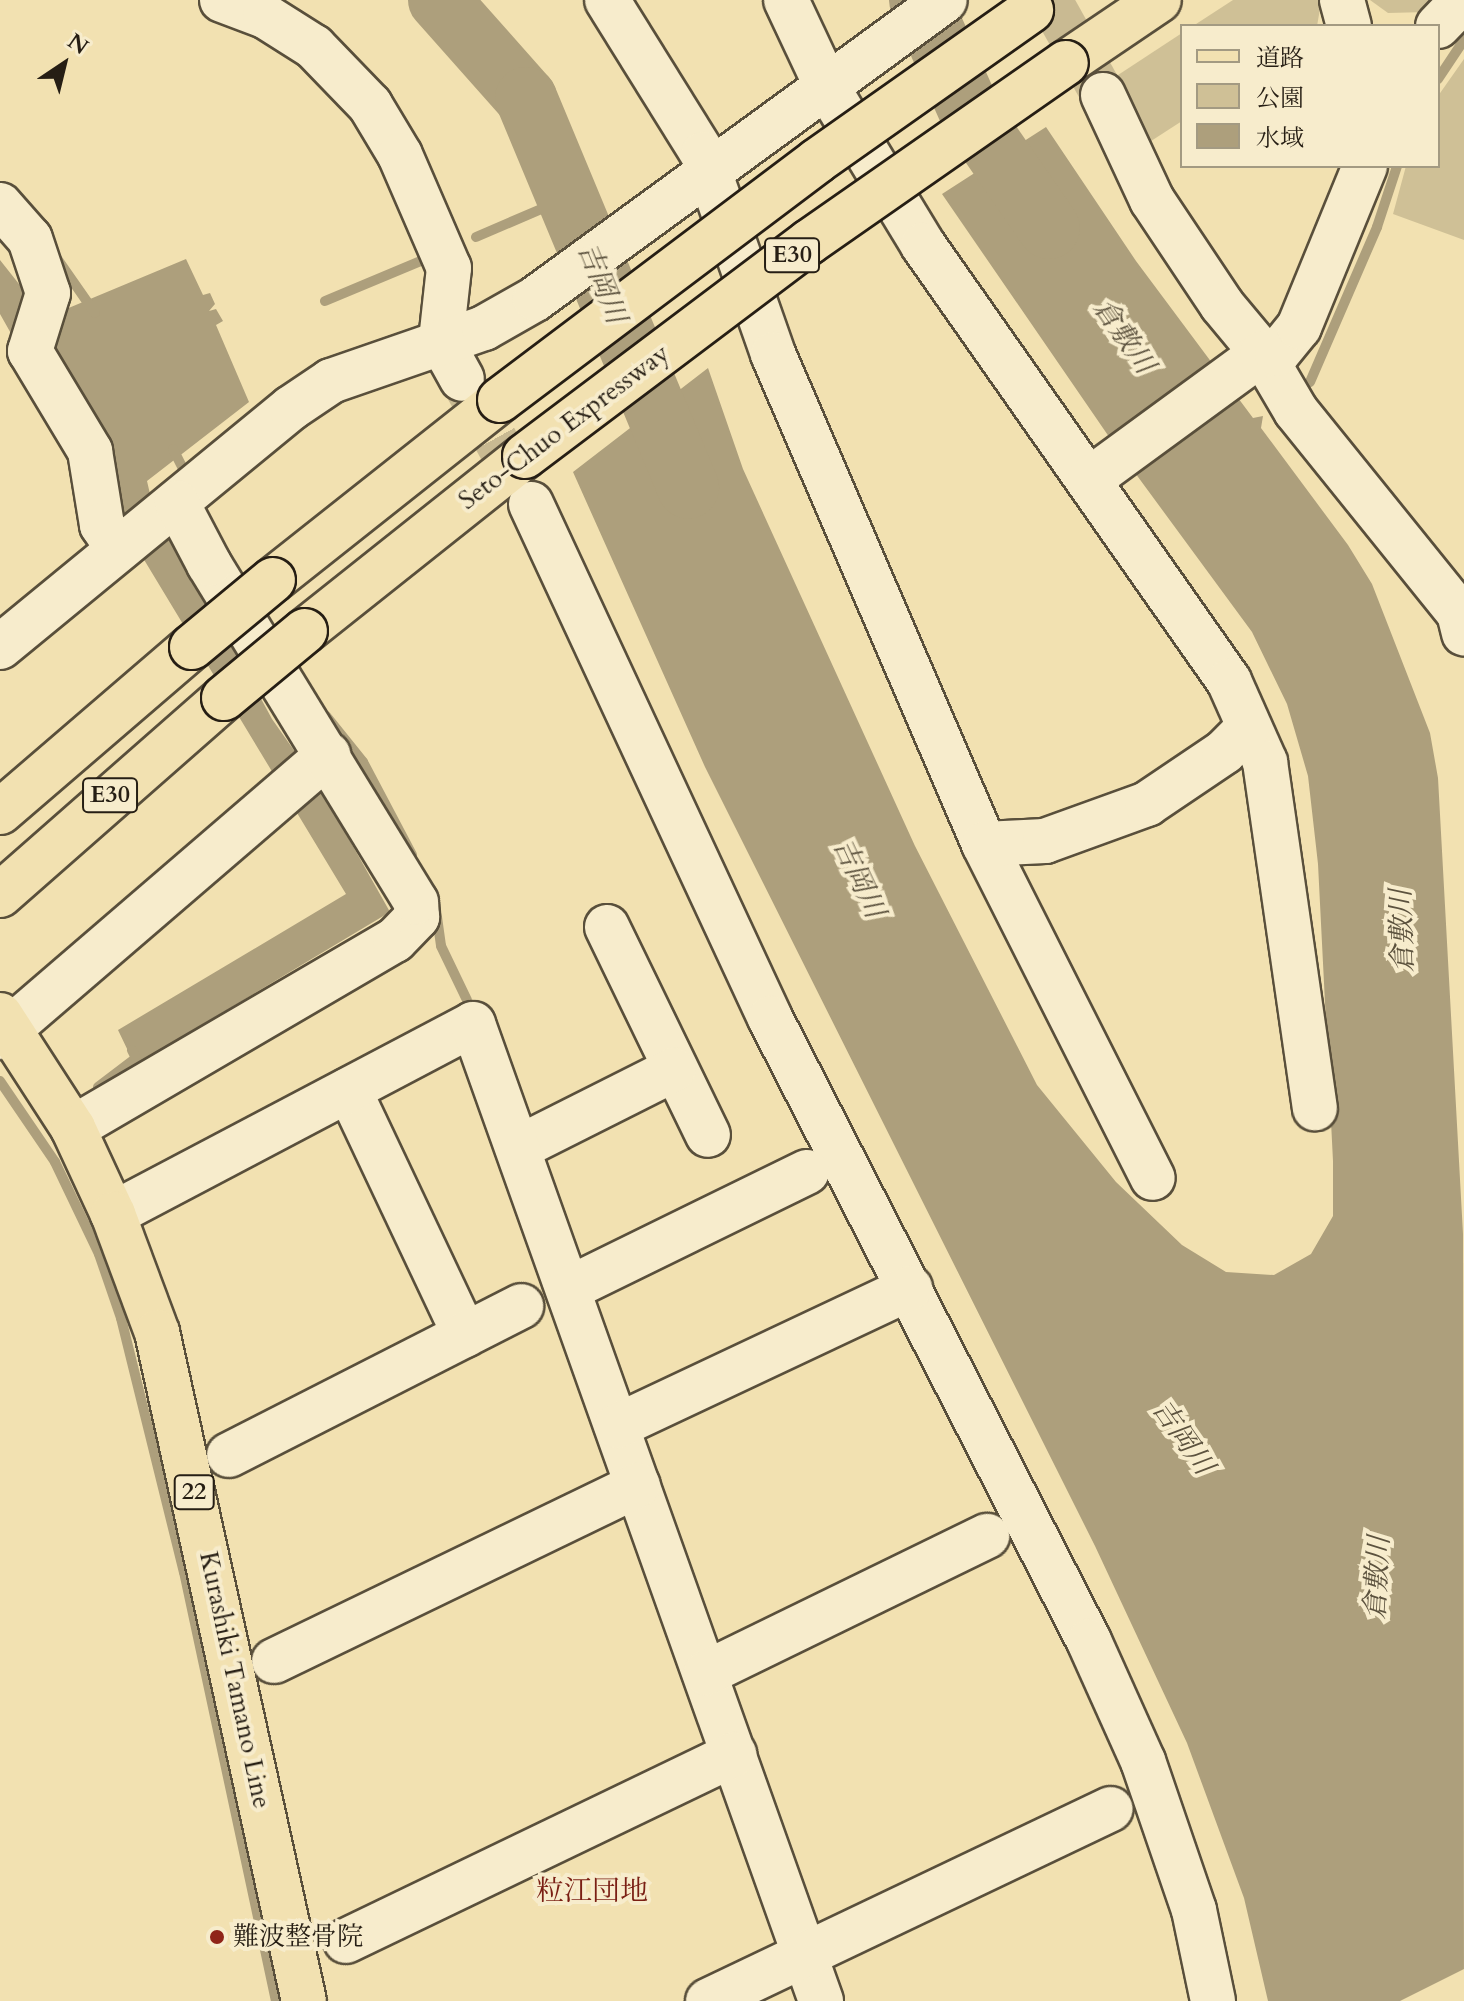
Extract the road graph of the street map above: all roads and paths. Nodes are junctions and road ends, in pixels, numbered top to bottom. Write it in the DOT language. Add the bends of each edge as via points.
graph roads {
  1 [pos="222,0"];
  2 [pos="607,0"];
  3 [pos="786,0"];
  4 [pos="945,0"];
  5 [pos="1159,0"];
  6 [pos="1342,0"];
  7 [pos="1463,0"];
  8 [pos="1039,5"];
  9 [pos="1348,24"];
  10 [pos="1440,24"];
  11 [pos="835,83"];
  12 [pos="1103,95"];
  13 [pos="1364,168"];
  14 [pos="697,178"];
  15 [pos="0,205"];
  16 [pos="441,341"];
  17 [pos="1257,357"];
  18 [pos="462,379"];
  19 [pos="1094,475"];
  20 [pos="531,504"];
  21 [pos="134,528"];
  22 [pos="1462,618"];
  23 [pos="0,647"];
  24 [pos="1247,729"];
  25 [pos="307,773"];
  26 [pos="0,812"];
  27 [pos="984,844"];
  28 [pos="0,895"];
  29 [pos="607,927"];
  30 [pos="4,1027"];
  31 [pos="673,1070"];
  32 [pos="349,1090"];
  33 [pos="1315,1108"];
  34 [pos="73,1128"];
  35 [pos="708,1135"];
  36 [pos="518,1148"];
  37 [pos="807,1172"];
  38 [pos="1153,1178"];
  39 [pos="113,1214"];
  40 [pos="910,1288"];
  41 [pos="568,1289"];
  42 [pos="521,1306"];
  43 [pos="465,1335"];
  44 [pos="617,1426"];
  45 [pos="229,1455"];
  46 [pos="638,1485"];
  47 [pos="987,1536"];
  48 [pos="274,1661"];
  49 [pos="706,1673"];
  50 [pos="734,1754"];
  51 [pos="1111,1809"];
  52 [pos="346,1941"];
  53 [pos="806,1954"];
  54 [pos="304,2001"];
  55 [pos="708,2001"];
  56 [pos="821,2001"];
  57 [pos="1213,2001"];
  1 -- 16 [label="street" via="265,16 314,47 370,105 400,155 449,268"];
  2 -- 14 [label="street" via="674,101"];
  3 -- 11 [label="street"];
  4 -- 11 [label="street"];
  5 -- 28 [label="main road, Seto-Chuo Expressway / E30, bridge" via="809,242 525,456 224,698"];
  6 -- 9 [label="street"];
  7 -- 10 [label="street"];
  8 -- 26 [label="main road, E30, bridge" via="805,170 500,400 273,580"];
  11 -- 14 [label="street"];
  11 -- 19 [label="street" via="923,245"];
  12 -- 17 [label="street" via="1152,200"];
  13 -- 17 [label="street" via="1299,327 1277,354"];
  14 -- 16 [label="street" via="535,299 484,328"];
  14 -- 27 [label="street"];
  15 -- 21 [label="street" via="30,239 48,293 30,351"];
  16 -- 18 [label="street"];
  16 -- 21 [label="street" via="331,381"];
  17 -- 19 [label="street"];
  17 -- 22 [label="street"];
  19 -- 24 [label="street" via="1229,681"];
  20 -- 40 [label="street" via="770,1018"];
  21 -- 23 [label="street"];
  21 -- 25 [label="street" via="209,564"];
  24 -- 27 [label="street" via="1224,752 1147,804 1045,841"];
  24 -- 33 [label="street" via="1265,762"];
  25 -- 30 [label="street"];
  25 -- 34 [label="street" via="416,902 417,917 409,931"];
  27 -- 38 [label="street"];
  29 -- 31 [label="street"];
  30 -- 34 [label="main road, Kurashiki Tamano Line / 22"];
  31 -- 35 [label="street"];
  31 -- 36 [label="street"];
  32 -- 36 [label="street" via="473,1024"];
  32 -- 39 [label="street"];
  32 -- 43 [label="street"];
  34 -- 39 [label="main road, Kurashiki Tamano Line / 22"];
  36 -- 41 [label="street"];
  37 -- 41 [label="street"];
  39 -- 54 [label="main road, Kurashiki Tamano Line / 22" via="172,1389"];
  40 -- 44 [label="street"];
  40 -- 57 [label="street" via="1030,1520 1143,1761 1194,1910"];
  41 -- 44 [label="street"];
  42 -- 43 [label="street"];
  43 -- 45 [label="street"];
  44 -- 46 [label="street"];
  46 -- 48 [label="street"];
  46 -- 49 [label="street"];
  47 -- 49 [label="street"];
  49 -- 50 [label="street"];
  50 -- 52 [label="street"];
  50 -- 53 [label="street"];
  51 -- 53 [label="street"];
  53 -- 55 [label="street"];
  53 -- 56 [label="street"];
}
